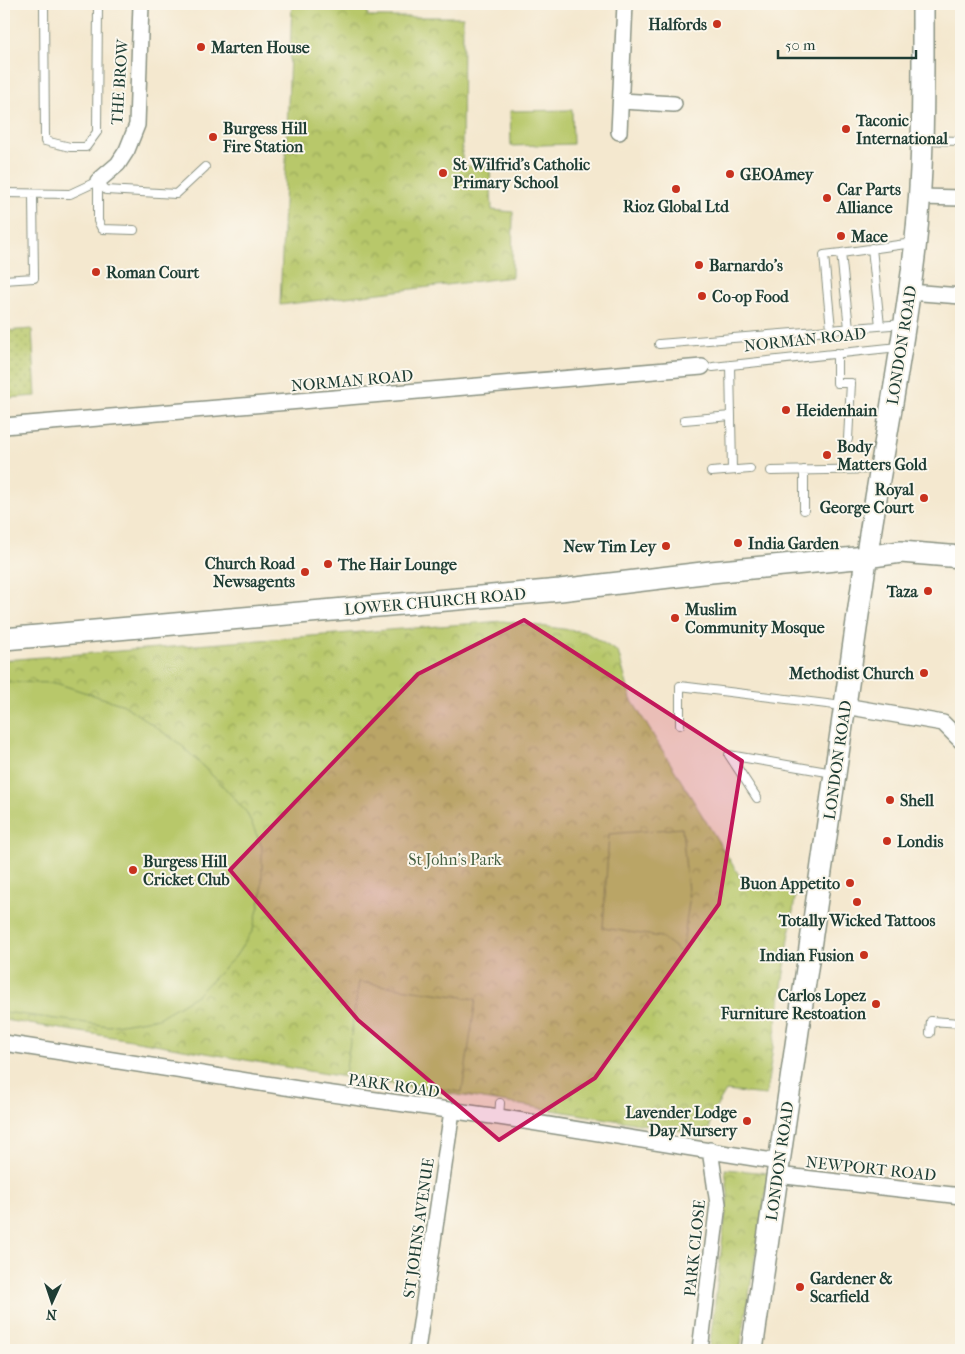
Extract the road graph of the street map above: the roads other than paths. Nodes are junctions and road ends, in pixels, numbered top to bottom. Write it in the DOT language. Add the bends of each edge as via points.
graph roads {
  1 [pos="44,4"];
  2 [pos="98,4"];
  3 [pos="141,4"];
  4 [pos="625,4"];
  5 [pos="923,4"];
  6 [pos="621,101"];
  7 [pos="674,104"];
  8 [pos="619,132"];
  9 [pos="922,140"];
  10 [pos="961,141"];
  11 [pos="205,168"];
  12 [pos="98,181"];
  13 [pos="4,193"];
  14 [pos="33,195"];
  15 [pos="920,197"];
  16 [pos="961,198"];
  17 [pos="134,230"];
  18 [pos="916,242"];
  19 [pos="872,248"];
  20 [pos="841,253"];
  21 [pos="4,280"];
  22 [pos="910,292"];
  23 [pos="961,296"];
  24 [pos="905,324"];
  25 [pos="880,326"];
  26 [pos="849,328"];
  27 [pos="832,329"];
  28 [pos="659,344"];
  29 [pos="900,347"];
  30 [pos="837,354"];
  31 [pos="730,365"];
  32 [pos="708,367"];
  33 [pos="731,416"];
  34 [pos="684,420"];
  35 [pos="4,426"];
  36 [pos="848,439"];
  37 [pos="750,469"];
  38 [pos="881,469"];
  39 [pos="732,470"];
  40 [pos="804,470"];
  41 [pos="771,471"];
  42 [pos="711,472"];
  43 [pos="804,510"];
  44 [pos="866,557"];
  45 [pos="961,557"];
  46 [pos="4,639"];
  47 [pos="845,706"];
  48 [pos="680,724"];
  49 [pos="961,741"];
  50 [pos="835,773"];
  51 [pos="757,798"];
  52 [pos="961,1023"];
  53 [pos="930,1033"];
  54 [pos="4,1043"];
  55 [pos="452,1111"];
  56 [pos="710,1150"];
  57 [pos="778,1169"];
  58 [pos="961,1196"];
  59 [pos="418,1350"];
  60 [pos="700,1350"];
  61 [pos="752,1350"];
  1 -- 2 [label="lane" via="45,141 86,147 97,132"];
  3 -- 12 [label="street, THE BROW" via="137,125 118,164"];
  4 -- 6 [label="street"];
  5 -- 9 [label="main road, LONDON ROAD"];
  6 -- 7 [label="street"];
  6 -- 8 [label="street"];
  9 -- 10 [label="lane"];
  9 -- 15 [label="main road, LONDON ROAD"];
  11 -- 12 [label="lane" via="176,194 106,190"];
  12 -- 14 [label="lane, THE BROW" via="70,194"];
  12 -- 17 [label="lane" via="98,221 102,229"];
  13 -- 14 [label="lane, THE BROW"];
  14 -- 21 [label="lane" via="34,278"];
  15 -- 16 [label="street"];
  15 -- 18 [label="main road, LONDON ROAD"];
  18 -- 19 [label="lane"];
  18 -- 22 [label="main road, LONDON ROAD"];
  19 -- 20 [label="lane"];
  19 -- 25 [label="lane"];
  20 -- 26 [label="lane"];
  20 -- 27 [label="lane" via="824,255"];
  22 -- 23 [label="street"];
  22 -- 24 [label="main road, LONDON ROAD"];
  24 -- 25 [label="lane"];
  24 -- 29 [label="main road, LONDON ROAD"];
  25 -- 26 [label="lane"];
  26 -- 27 [label="lane"];
  27 -- 28 [label="lane"];
  29 -- 30 [label="lane, NORMAN ROAD"];
  29 -- 38 [label="main road, LONDON ROAD"];
  30 -- 31 [label="lane, NORMAN ROAD"];
  30 -- 36 [label="lane" via="837,383 850,383"];
  31 -- 32 [label="lane, NORMAN ROAD"];
  31 -- 33 [label="lane"];
  32 -- 35 [label="street, NORMAN ROAD"];
  33 -- 34 [label="lane"];
  33 -- 39 [label="lane"];
  37 -- 39 [label="lane"];
  38 -- 40 [label="lane"];
  38 -- 44 [label="main road, LONDON ROAD"];
  39 -- 42 [label="lane"];
  40 -- 41 [label="lane"];
  40 -- 43 [label="lane"];
  44 -- 45 [label="main road, LOWER CHURCH ROAD" via="901,552"];
  44 -- 46 [label="main road, LOWER CHURCH ROAD" via="512,594"];
  44 -- 47 [label="main road, LONDON ROAD"];
  47 -- 48 [label="lane" via="680,686"];
  47 -- 49 [label="street" via="943,723"];
  47 -- 50 [label="main road, LONDON ROAD"];
  50 -- 51 [label="lane" via="729,755"];
  50 -- 57 [label="main road, LONDON ROAD"];
  52 -- 53 [label="lane" via="931,1021"];
  54 -- 55 [label="street, PARK ROAD"];
  55 -- 56 [label="street, PARK ROAD" via="499,1110"];
  55 -- 59 [label="street, ST JOHNS AVENUE"];
  56 -- 57 [label="street, PARK ROAD"];
  56 -- 60 [label="street, PARK CLOSE" via="718,1204"];
  57 -- 58 [label="street, NEWPORT ROAD"];
  57 -- 61 [label="main road, LONDON ROAD"];
}
